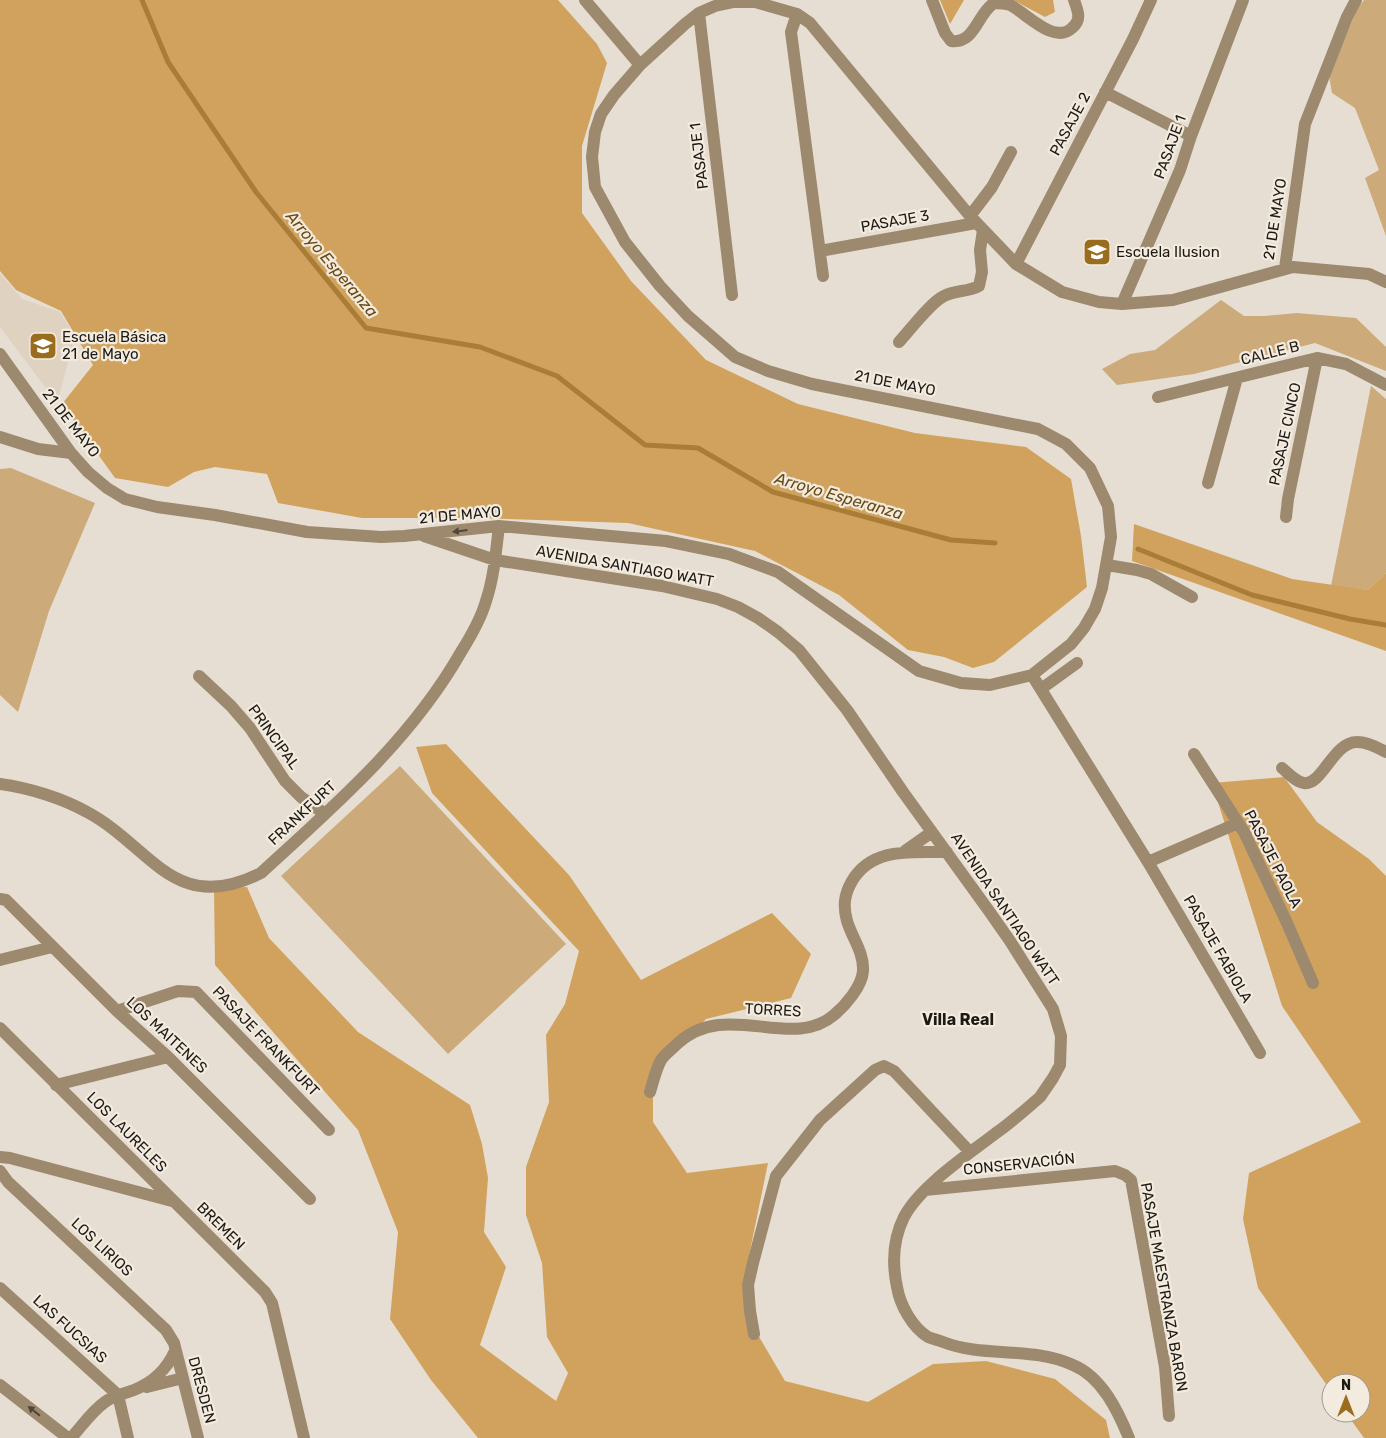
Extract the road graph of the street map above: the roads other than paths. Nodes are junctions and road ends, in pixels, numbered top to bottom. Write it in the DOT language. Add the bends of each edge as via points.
graph roads {
  1 [pos="585,0"];
  2 [pos="932,0"];
  3 [pos="1074,0"];
  4 [pos="1151,0"];
  5 [pos="1243,0"];
  6 [pos="1356,0"];
  7 [pos="734,1"];
  8 [pos="699,13"];
  9 [pos="797,14"];
  10 [pos="640,65"];
  11 [pos="1105,92"];
  12 [pos="1191,136"];
  13 [pos="1011,152"];
  14 [pos="976,223"];
  15 [pos="820,251"];
  16 [pos="1016,264"];
  17 [pos="1285,268"];
  18 [pos="824,276"];
  19 [pos="1386,282"];
  20 [pos="732,295"];
  21 [pos="1122,304"];
  22 [pos="900,342"];
  23 [pos="0,354"];
  24 [pos="1317,358"];
  25 [pos="1237,378"];
  26 [pos="1386,385"];
  27 [pos="1158,397"];
  28 [pos="0,437"];
  29 [pos="71,453"];
  30 [pos="1208,484"];
  31 [pos="1286,517"];
  32 [pos="499,526"];
  33 [pos="421,535"];
  34 [pos="495,560"];
  35 [pos="1106,565"];
  36 [pos="1192,598"];
  37 [pos="1077,663"];
  38 [pos="1032,675"];
  39 [pos="199,676"];
  40 [pos="1041,689"];
  41 [pos="1386,752"];
  42 [pos="1194,754"];
  43 [pos="1282,768"];
  44 [pos="0,784"];
  45 [pos="326,814"];
  46 [pos="1238,823"];
  47 [pos="932,832"];
  48 [pos="905,851"];
  49 [pos="948,852"];
  50 [pos="1148,862"];
  51 [pos="0,899"];
  52 [pos="52,947"];
  53 [pos="0,960"];
  54 [pos="1313,983"];
  55 [pos="117,1011"];
  56 [pos="0,1028"];
  57 [pos="1260,1053"];
  58 [pos="168,1058"];
  59 [pos="56,1086"];
  60 [pos="650,1092"];
  61 [pos="329,1130"];
  62 [pos="970,1152"];
  63 [pos="0,1157"];
  64 [pos="0,1171"];
  65 [pos="1115,1171"];
  66 [pos="925,1190"];
  67 [pos="310,1199"];
  68 [pos="174,1202"];
  69 [pos="0,1288"];
  70 [pos="754,1334"];
  71 [pos="175,1351"];
  72 [pos="183,1378"];
  73 [pos="0,1385"];
  74 [pos="134,1390"];
  75 [pos="118,1395"];
  76 [pos="1169,1416"];
  77 [pos="69,1438"];
  78 [pos="128,1438"];
  79 [pos="198,1438"];
  80 [pos="304,1438"];
  81 [pos="1129,1438"];
  1 -- 10 [label="street"];
  2 -- 3 [label="street" via="945,33 951,41 958,42 968,38 986,8 994,3 1011,6 1055,33 1069,31 1077,24 1079,14"];
  4 -- 11 [label="street, PASAJE 2"];
  5 -- 12 [label="street, PASAJE 1"];
  6 -- 17 [label="street, 21 DE MAYO" via="1305,124"];
  7 -- 8 [label="street, 21 DE MAYO"];
  7 -- 9 [label="street, 21 DE MAYO" via="755,2"];
  8 -- 10 [label="street, 21 DE MAYO"];
  8 -- 20 [label="street, PASAJE 1"];
  9 -- 14 [label="street, 21 DE MAYO" via="810,23"];
  9 -- 15 [label="street" via="791,32"];
  10 -- 35 [label="street, 21 DE MAYO" via="601,114 593,149 595,187 625,242 660,286 710,337 735,357 768,371 812,384 1038,428 1066,444 1090,468 1108,506 1111,537"];
  11 -- 12 [label="street"];
  11 -- 16 [label="street, PASAJE 2"];
  12 -- 21 [label="street, PASAJE 1" via="1180,170"];
  13 -- 14 [label="street"];
  14 -- 15 [label="street, PASAJE 3"];
  14 -- 16 [label="street, 21 DE MAYO"];
  14 -- 22 [label="street" via="982,272 979,286 938,299"];
  15 -- 18 [label="street"];
  16 -- 21 [label="street, 21 DE MAYO" via="1062,292 1099,302"];
  17 -- 19 [label="street" via="1369,274"];
  17 -- 21 [label="street, 21 DE MAYO" via="1174,300"];
  23 -- 29 [label="street, 21 DE MAYO"];
  24 -- 25 [label="street, CALLE B"];
  24 -- 26 [label="street, CALLE B" via="1346,364"];
  24 -- 31 [label="street, PASAJE CINCO"];
  25 -- 27 [label="street, CALLE B"];
  25 -- 30 [label="street"];
  28 -- 29 [label="street" via="38,449"];
  29 -- 33 [label="street, 21 DE MAYO" via="107,488 141,504 306,532"];
  32 -- 33 [label="street, 21 DE MAYO, one-way"];
  32 -- 34 [label="street, FRANKFURT"];
  32 -- 38 [label="street, 21 DE MAYO" via="666,542 729,554 778,572 919,671 961,683 990,685"];
  33 -- 34 [label="street, AVENIDA SANTIAGO WATT"];
  34 -- 45 [label="street, FRANKFURT" via="487,600 448,675 398,740"];
  34 -- 47 [label="street, AVENIDA SANTIAGO WATT" via="692,592 738,607 758,618 799,650 847,710"];
  35 -- 36 [label="street" via="1151,574"];
  35 -- 38 [label="street, 21 DE MAYO" via="1095,610 1084,628 1071,644"];
  37 -- 40 [label="street"];
  38 -- 40 [label="street, PASAJE FABIOLA"];
  39 -- 45 [label="street, PRINCIPAL" via="250,728 285,781"];
  40 -- 50 [label="street, PASAJE FABIOLA"];
  41 -- 43 [label="street" via="1372,745 1347,744 1308,783 1300,783"];
  42 -- 46 [label="street, PASAJE PAOLA"];
  44 -- 45 [label="street, FRANKFURT" via="55,798 88,812 169,875 200,886 230,885 260,873"];
  46 -- 50 [label="street"];
  46 -- 54 [label="street, PASAJE PAOLA"];
  47 -- 48 [label="street, TORRES"];
  47 -- 49 [label="street, AVENIDA SANTIAGO WATT"];
  48 -- 49 [label="street, TORRES"];
  48 -- 60 [label="street, TORRES" via="871,862 858,872 846,894 844,907 861,953 863,972 858,985 836,1013 824,1023 810,1028 711,1025 683,1039 662,1059"];
  49 -- 62 [label="street, AVENIDA SANTIAGO WATT" via="1053,1009 1061,1036 1060,1064 1040,1097"];
  50 -- 57 [label="street, PASAJE FABIOLA"];
  51 -- 52 [label="street, LOS MAITENES" via="6,900"];
  52 -- 53 [label="street"];
  52 -- 55 [label="street, LOS MAITENES"];
  55 -- 58 [label="street, LOS MAITENES"];
  55 -- 61 [label="street, PASAJE FRANKFURT" via="178,991 196,992"];
  56 -- 59 [label="street, LOS LAURELES"];
  58 -- 59 [label="street, LOS LAURELES"];
  58 -- 67 [label="street, LOS MAITENES"];
  59 -- 68 [label="street, LOS LAURELES"];
  62 -- 66 [label="street, AVENIDA SANTIAGO WATT"];
  62 -- 70 [label="street" via="894,1070 884,1066 875,1070 820,1120 776,1176 748,1285"];
  63 -- 68 [label="street, BREMEN"];
  64 -- 71 [label="street, LOS LIRIOS" via="166,1330"];
  65 -- 66 [label="street, CONSERVACIÓN"];
  65 -- 76 [label="street, PASAJE MAESTRANZA BARON" via="1130,1180 1165,1367"];
  66 -- 81 [label="street, AVENIDA SANTIAGO WATT" via="904,1216 895,1242 893,1270 899,1299 913,1323 928,1337 958,1348 1045,1356 1074,1365 1103,1390"];
  68 -- 80 [label="street, BREMEN" via="265,1292 272,1303"];
  69 -- 75 [label="street, LAS FUCSIAS"];
  71 -- 72 [label="street, DRESDEN"];
  71 -- 74 [label="street" via="166,1367"];
  72 -- 74 [label="street"];
  72 -- 79 [label="street, DRESDEN"];
  77 -- 73 [label="street, one-way"];
  74 -- 75 [label="street"];
  75 -- 77 [label="street" via="99,1406"];
  75 -- 78 [label="street"];
}
